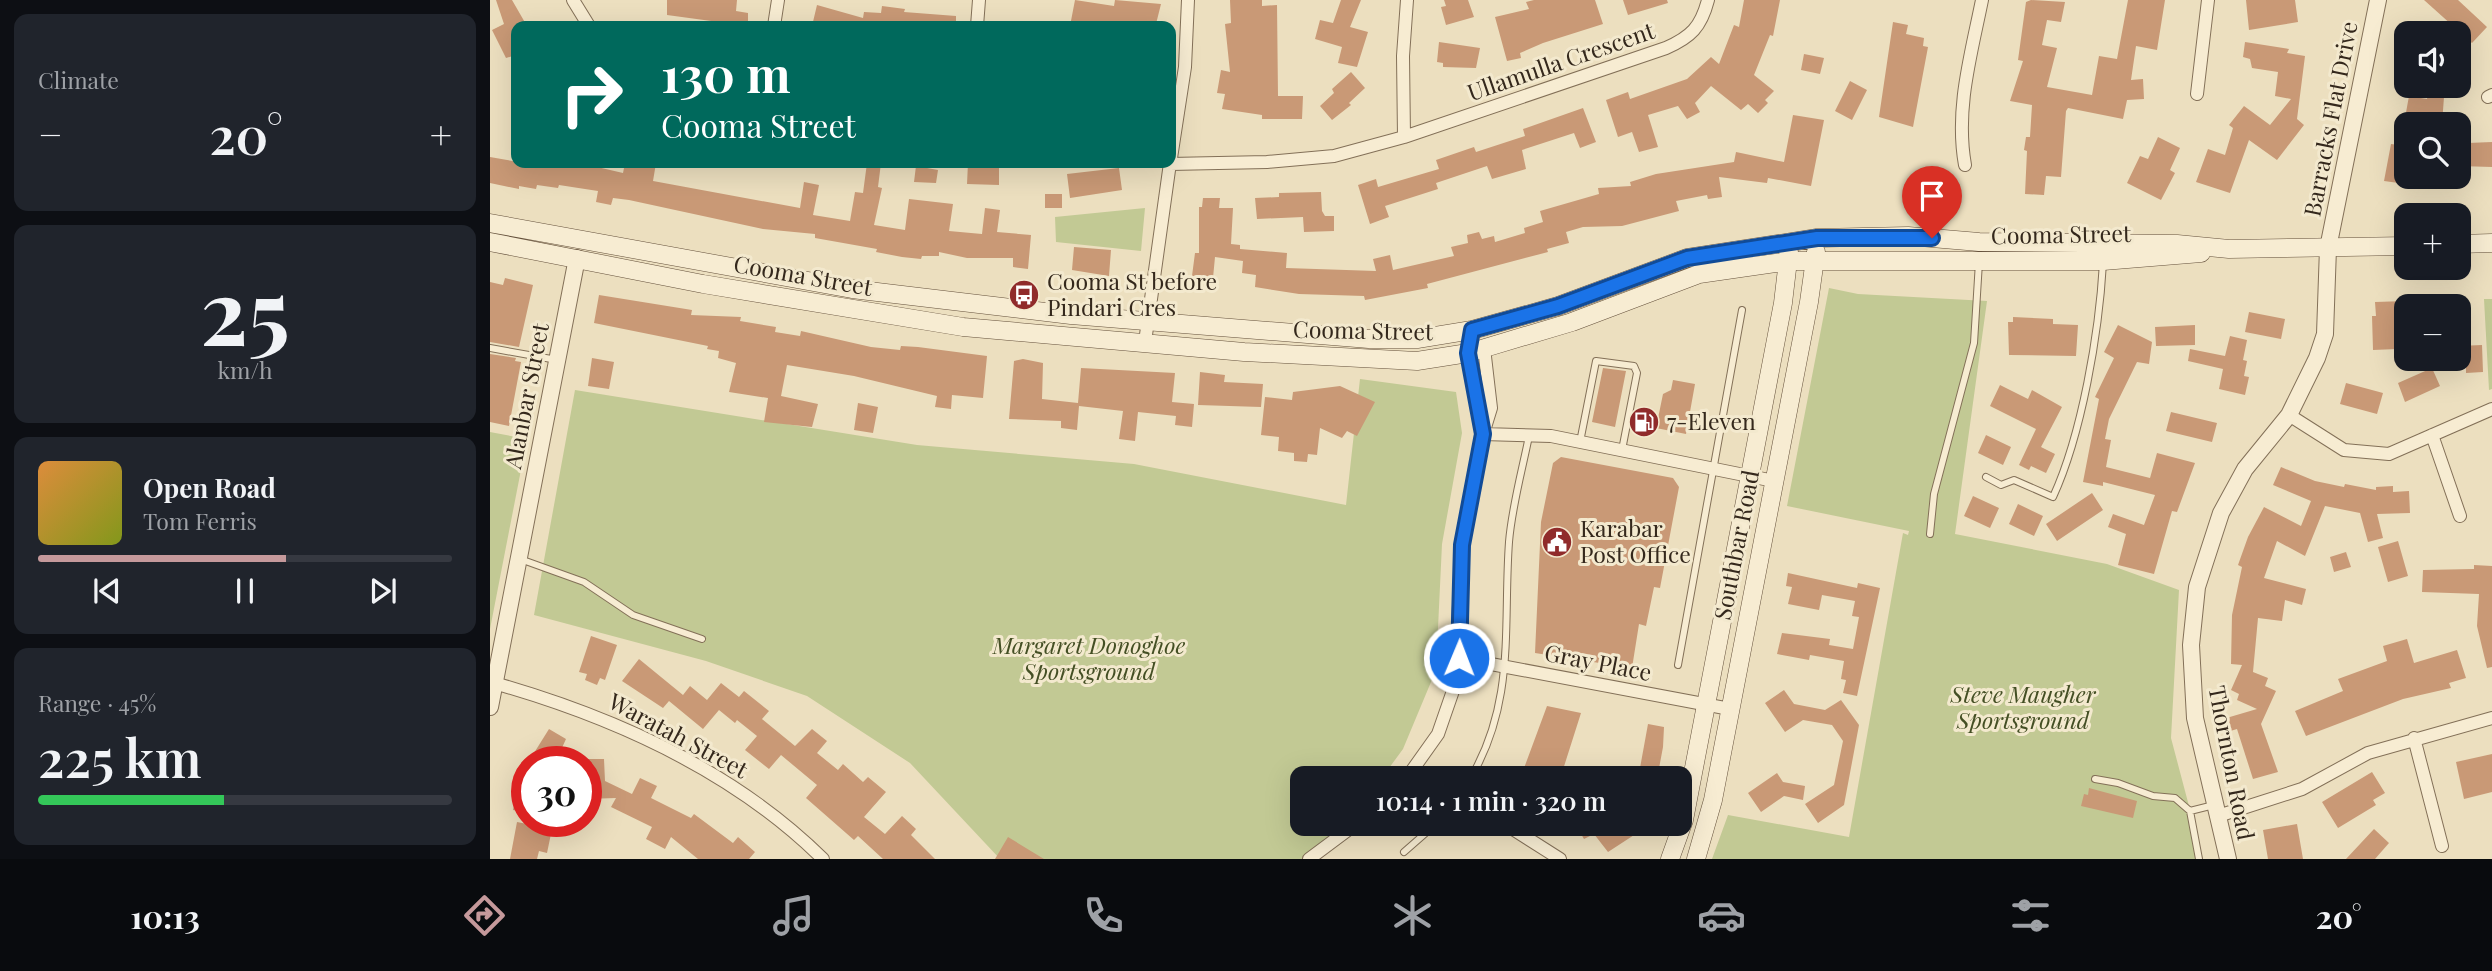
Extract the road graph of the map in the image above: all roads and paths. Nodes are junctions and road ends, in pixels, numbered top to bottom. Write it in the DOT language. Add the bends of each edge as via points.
graph roads {
  1 [pos="573,0"];
  2 [pos="778,0"];
  3 [pos="979,0"];
  4 [pos="1188,0"];
  5 [pos="1407,0"];
  6 [pos="1708,0"];
  7 [pos="1982,0"];
  8 [pos="2208,0"];
  9 [pos="2378,0"];
  10 [pos="586,21"];
  11 [pos="775,21"];
  12 [pos="977,21"];
  13 [pos="1185,67"];
  14 [pos="1176,68"];
  15 [pos="2197,94"];
  16 [pos="1176,126"];
  17 [pos="1404,137"];
  18 [pos="1176,163"];
  19 [pos="1965,165"];
  20 [pos="1169,168"];
  21 [pos="490,223"];
  22 [pos="1817,238"];
  23 [pos="581,240"];
  24 [pos="490,242"];
  25 [pos="1788,242"];
  26 [pos="1979,242"];
  27 [pos="2492,243"];
  28 [pos="2471,244"];
  29 [pos="2394,246"];
  30 [pos="2328,248"];
  31 [pos="2103,253"];
  32 [pos="577,258"];
  33 [pos="1979,260"];
  34 [pos="1789,261"];
  35 [pos="1814,261"];
  36 [pos="1742,310"];
  37 [pos="1147,319"];
  38 [pos="1472,330"];
  39 [pos="1144,342"];
  40 [pos="490,348"];
  41 [pos="1476,350"];
  42 [pos="557,360"];
  43 [pos="2492,409"];
  44 [pos="2289,415"];
  45 [pos="1483,434"];
  46 [pos="1529,434"];
  47 [pos="2432,435"];
  48 [pos="1580,442"];
  49 [pos="1622,450"];
  50 [pos="1714,468"];
  51 [pos="1750,476"];
  52 [pos="1986,477"];
  53 [pos="1774,481"];
  54 [pos="2460,516"];
  55 [pos="1930,534"];
  56 [pos="519,559"];
  57 [pos="702,639"];
  58 [pos="1459,658"];
  59 [pos="1678,665"];
  60 [pos="1506,667"];
  61 [pos="495,683"];
  62 [pos="1707,705"];
  63 [pos="490,707"];
  64 [pos="1730,709"];
  65 [pos="2492,718"];
  66 [pos="2414,738"];
  67 [pos="1416,766"];
  68 [pos="1476,766"];
  69 [pos="2095,779"];
  70 [pos="2217,810"];
  71 [pos="2190,811"];
  72 [pos="1340,836"];
  73 [pos="1422,836"];
  74 [pos="1524,836"];
  75 [pos="2442,846"];
  76 [pos="1404,852"];
  77 [pos="823,859"];
  78 [pos="1309,859"];
  79 [pos="1560,859"];
  80 [pos="1670,859"];
  81 [pos="1696,859"];
  82 [pos="2199,859"];
  83 [pos="2228,859"];
  1 -- 10 [label="street"];
  2 -- 11 [label="street"];
  3 -- 12 [label="street"];
  4 -- 13 [label="street"];
  5 -- 17 [label="street"];
  6 -- 17 [label="street, Ullamulla Crescent" via="1693,35 1666,48"];
  7 -- 19 [label="street" via="1961,107"];
  8 -- 15 [label="street"];
  9 -- 30 [label="street, Barracks Flat Drive"];
  13 -- 14 [label="street"];
  13 -- 16 [label="street"];
  17 -- 18 [label="street, Ullamulla Crescent" via="1334,156"];
  20 -- 37 [label="street"];
  21 -- 23 [label="main road, Cooma Street"];
  22 -- 25 [label="main road, Cooma Street"];
  22 -- 26 [label="main road, Cooma Street" via="1908,236"];
  22 -- 35 [label="main road, Southbar Road"];
  23 -- 32 [label="main road"];
  23 -- 37 [label="main road, Cooma Street" via="852,289 1070,315"];
  24 -- 32 [label="main road, Cooma Street"];
  25 -- 34 [label="main road, Southbar Road"];
  25 -- 38 [label="main road, Cooma Street" via="1687,258 1558,306"];
  26 -- 31 [label="main road, Cooma Street"];
  26 -- 33 [label="main road"];
  27 -- 28 [label="main road"];
  29 -- 30 [label="main road, Cooma Street"];
  30 -- 31 [label="main road, Cooma Street" via="2229,249 2176,257"];
  30 -- 44 [label="street, Thornton Road" via="2325,334"];
  31 -- 33 [label="main road, Cooma Street"];
  31 -- 52 [label="lane" via="2099,311 2076,428 2053,497 2014,480 2001,485"];
  32 -- 39 [label="main road, Cooma Street" via="925,321"];
  32 -- 42 [label="street, Alanbar Street"];
  33 -- 35 [label="main road, Cooma Street"];
  33 -- 55 [label="lane" via="1974,343 1934,494"];
  34 -- 35 [label="main road, Cooma Street"];
  34 -- 41 [label="main road, Cooma Street" via="1699,274 1572,322"];
  34 -- 51 [label="main road, Southbar Road"];
  35 -- 53 [label="main road, Southbar Road"];
  36 -- 50 [label="lane"];
  37 -- 38 [label="main road, Cooma Street" via="1369,339 1417,339"];
  37 -- 39 [label="street"];
  38 -- 41 [label="main road"];
  39 -- 41 [label="main road, Cooma Street" via="1417,361"];
  40 -- 42 [label="lane"];
  41 -- 45 [label="street"];
  42 -- 56 [label="street, Alanbar Street"];
  43 -- 47 [label="street"];
  44 -- 47 [label="street" via="2344,450 2362,454 2389,454"];
  44 -- 70 [label="street, Thornton Road" via="2245,469 2221,513 2197,587 2191,679 2195,718"];
  45 -- 46 [label="street"];
  45 -- 58 [label="street" via="1462,545"];
  46 -- 48 [label="street"];
  46 -- 60 [label="lane" via="1511,524"];
  47 -- 54 [label="street"];
  48 -- 49 [label="street"];
  48 -- 49 [label="lane" via="1596,361 1634,366 1637,373"];
  49 -- 50 [label="street"];
  50 -- 51 [label="street"];
  50 -- 59 [label="lane"];
  51 -- 53 [label="street"];
  51 -- 62 [label="main road, Southbar Road"];
  53 -- 64 [label="main road, Southbar Road"];
  56 -- 57 [label="lane" via="584,582 633,615"];
  56 -- 61 [label="street, Alanbar Street"];
  58 -- 60 [label="street, Gray Place"];
  58 -- 67 [label="street" via="1445,718"];
  60 -- 62 [label="street, Gray Place"];
  60 -- 68 [label="lane" via="1492,728"];
  61 -- 63 [label="street, Alanbar Street"];
  61 -- 77 [label="street, Waratah Street" via="611,723 688,761 751,799"];
  62 -- 64 [label="street, Gray Place"];
  62 -- 80 [label="main road, Southbar Road" via="1684,820"];
  64 -- 81 [label="main road, Southbar Road" via="1713,800"];
  65 -- 66 [label="street"];
  66 -- 70 [label="street" via="2368,753 2302,789"];
  66 -- 75 [label="street"];
  69 -- 71 [label="lane" via="2175,798"];
  70 -- 71 [label="lane"];
  70 -- 83 [label="street, Thornton Road"];
  71 -- 82 [label="lane"];
  72 -- 78 [label="street"];
  73 -- 76 [label="lane"];
  74 -- 79 [label="street"];
}
